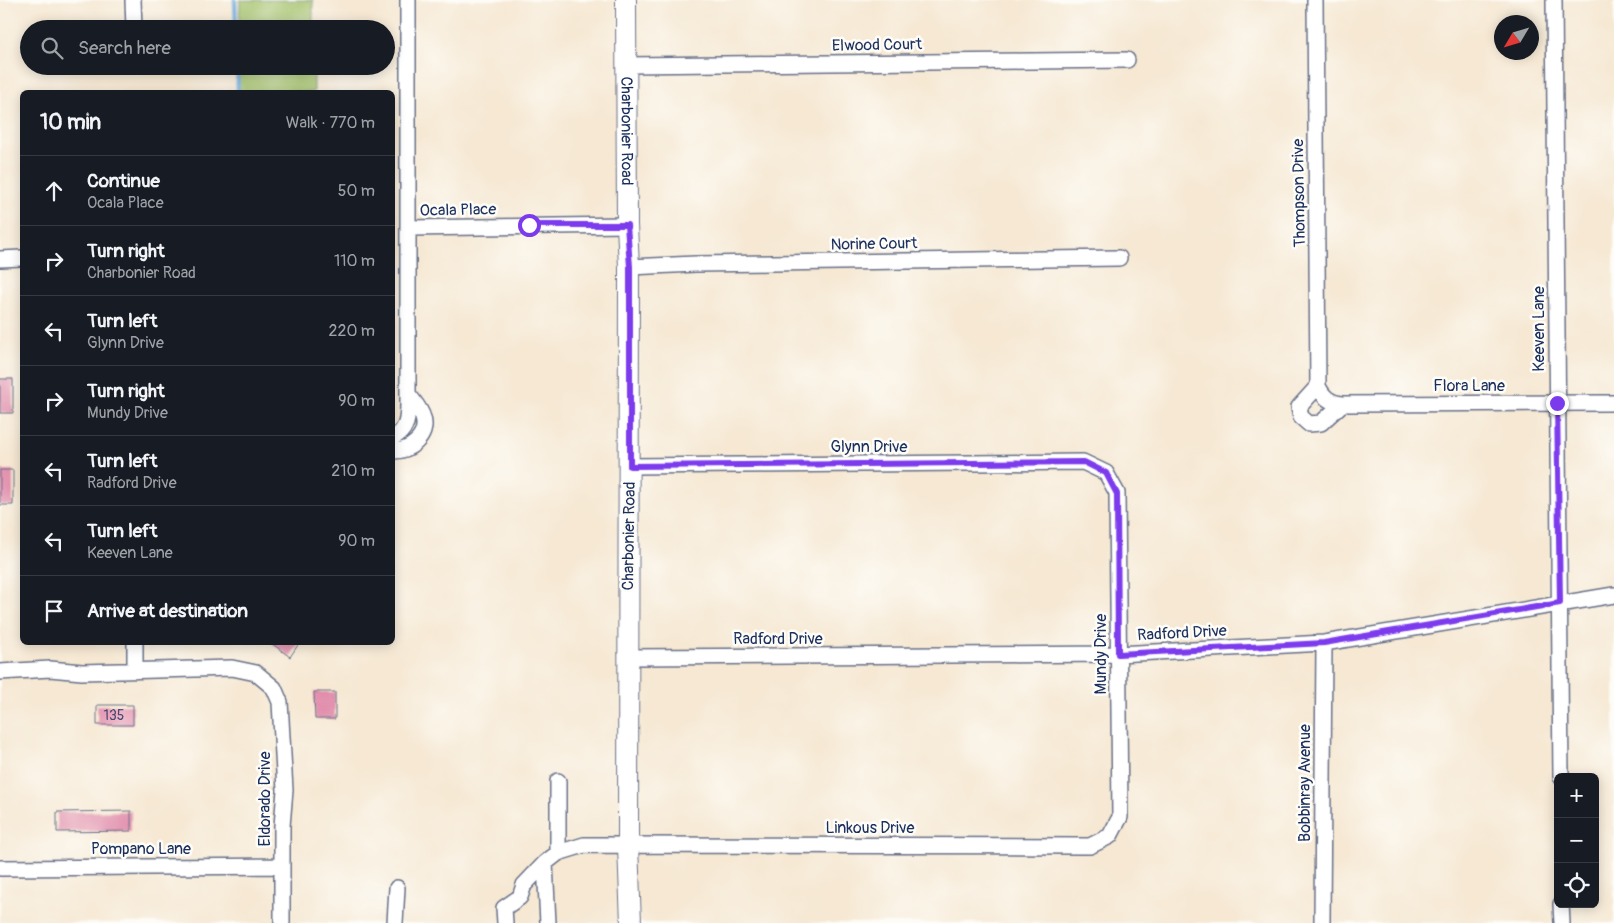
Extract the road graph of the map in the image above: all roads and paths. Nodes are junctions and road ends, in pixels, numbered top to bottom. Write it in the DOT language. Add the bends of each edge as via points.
graph roads {
  1 [pos="133,0"];
  2 [pos="408,0"];
  3 [pos="626,0"];
  4 [pos="1315,0"];
  5 [pos="1554,0"];
  6 [pos="134,20"];
  7 [pos="1127,60"];
  8 [pos="627,65"];
  9 [pos="627,225"];
  10 [pos="409,228"];
  11 [pos="20,258"];
  12 [pos="1119,258"];
  13 [pos="0,259"];
  14 [pos="630,267"];
  15 [pos="1322,392"];
  16 [pos="408,394"];
  17 [pos="1557,403"];
  18 [pos="1614,403"];
  19 [pos="1342,404"];
  20 [pos="395,436"];
  21 [pos="395,451"];
  22 [pos="630,466"];
  23 [pos="1106,473"];
  24 [pos="1614,595"];
  25 [pos="1560,603"];
  26 [pos="1324,643"];
  27 [pos="135,645"];
  28 [pos="1118,654"];
  29 [pos="628,657"];
  30 [pos="135,670"];
  31 [pos="0,672"];
  32 [pos="1561,773"];
  33 [pos="558,781"];
  34 [pos="1110,836"];
  35 [pos="628,846"];
  36 [pos="558,853"];
  37 [pos="545,862"];
  38 [pos="282,866"];
  39 [pos="0,868"];
  40 [pos="398,888"];
  41 [pos="511,902"];
  42 [pos="1561,908"];
  43 [pos="282,923"];
  44 [pos="396,923"];
  45 [pos="548,923"];
  46 [pos="631,923"];
  47 [pos="1322,923"];
  48 [pos="1562,923"];
  1 -- 6 [label="street"];
  2 -- 10 [label="street"];
  3 -- 8 [label="main road, Charbonier Road"];
  4 -- 15 [label="street, Thompson Drive"];
  5 -- 17 [label="street, Keeven Lane"];
  7 -- 8 [label="street, Elwood Court"];
  8 -- 9 [label="main road, Charbonier Road"];
  9 -- 10 [label="street, Ocala Place"];
  9 -- 14 [label="main road, Charbonier Road"];
  10 -- 16 [label="street"];
  11 -- 13 [label="street"];
  12 -- 14 [label="street, Norine Court"];
  14 -- 22 [label="main road, Charbonier Road"];
  15 -- 19 [label="street, Flora Lane" via="1334,403"];
  15 -- 19 [label="street" via="1299,406 1301,417 1309,424 1321,423"];
  16 -- 20 [label="street" via="408,418 404,429"];
  16 -- 21 [label="street" via="424,420 421,435 414,445"];
  17 -- 18 [label="street, Flora Lane"];
  17 -- 19 [label="street, Flora Lane"];
  17 -- 25 [label="street, Keeven Lane"];
  22 -- 23 [label="street, Glynn Drive" via="1084,462"];
  22 -- 29 [label="main road, Charbonier Road"];
  23 -- 28 [label="street, Mundy Drive" via="1117,494"];
  24 -- 25 [label="street, Radford Drive"];
  25 -- 26 [label="street, Radford Drive"];
  25 -- 32 [label="street, Keeven Lane"];
  26 -- 28 [label="street, Radford Drive"];
  26 -- 47 [label="street, Bobbinray Avenue"];
  27 -- 30 [label="street"];
  28 -- 29 [label="street, Radford Drive"];
  28 -- 34 [label="street, Mundy Drive" via="1120,817"];
  29 -- 35 [label="main road, Charbonier Road"];
  30 -- 31 [label="street"];
  30 -- 38 [label="street, Eldorado Drive" via="232,668 256,672 274,688 281,710 285,790"];
  33 -- 36 [label="street"];
  34 -- 35 [label="street, Linkous Drive" via="1090,846"];
  35 -- 36 [label="street, Linkous Drive" via="584,846"];
  35 -- 46 [label="main road, Charbonier Road"];
  36 -- 37 [label="street, Linkous Drive"];
  37 -- 41 [label="street, Linkous Drive"];
  37 -- 45 [label="street"];
  38 -- 39 [label="street, Pompano Lane"];
  38 -- 43 [label="street, Eldorado Drive"];
  40 -- 44 [label="street"];
  42 -- 48 [label="street"];
}
